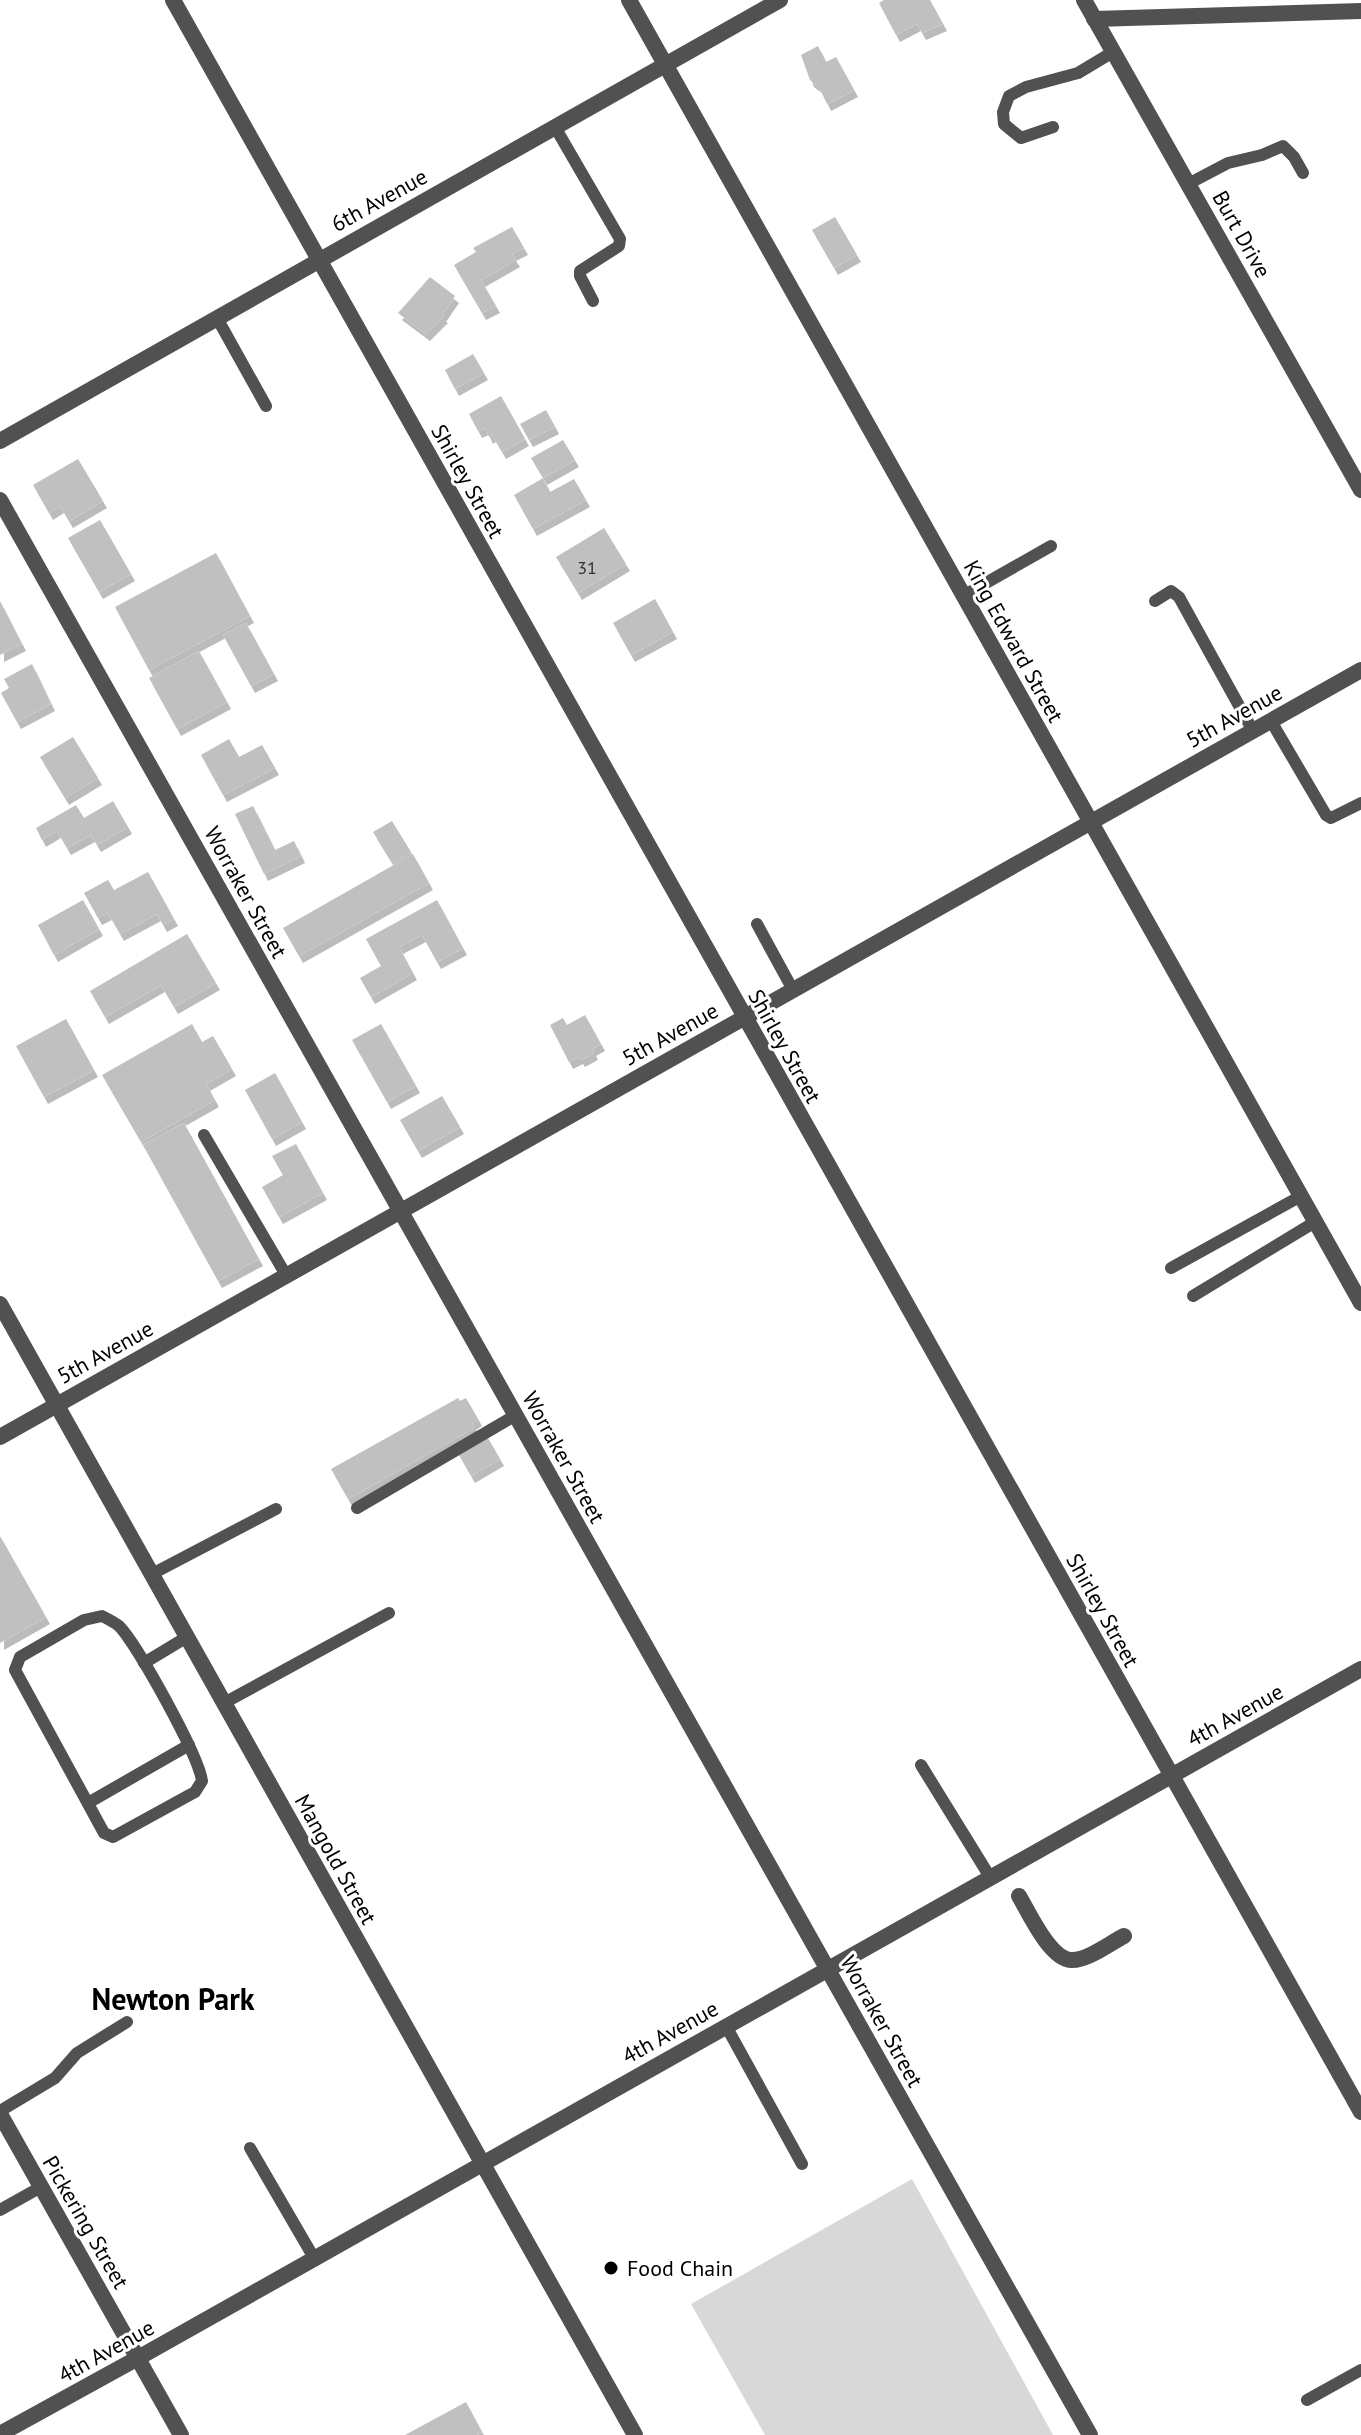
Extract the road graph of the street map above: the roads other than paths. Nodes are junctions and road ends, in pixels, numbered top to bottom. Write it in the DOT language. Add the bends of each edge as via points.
graph roads {
  1 [pos="173,0"];
  2 [pos="629,0"];
  3 [pos="780,0"];
  4 [pos="1084,0"];
  5 [pos="1361,11"];
  6 [pos="1094,19"];
  7 [pos="1113,52"];
  8 [pos="665,65"];
  9 [pos="555,127"];
  10 [pos="1053,127"];
  11 [pos="1303,173"];
  12 [pos="1188,184"];
  13 [pos="319,259"];
  14 [pos="593,301"];
  15 [pos="217,318"];
  16 [pos="266,406"];
  17 [pos="0,441"];
  18 [pos="1361,490"];
  19 [pos="0,500"];
  20 [pos="1051,546"];
  21 [pos="963,596"];
  22 [pos="1155,601"];
  23 [pos="1361,670"];
  24 [pos="1271,721"];
  25 [pos="1253,731"];
  26 [pos="1361,803"];
  27 [pos="1090,823"];
  28 [pos="757,924"];
  29 [pos="793,990"];
  30 [pos="743,1018"];
  31 [pos="204,1135"];
  32 [pos="1301,1196"];
  33 [pos="401,1210"];
  34 [pos="1315,1222"];
  35 [pos="1171,1268"];
  36 [pos="286,1275"];
  37 [pos="1193,1296"];
  38 [pos="1361,1303"];
  39 [pos="0,1304"];
  40 [pos="57,1405"];
  41 [pos="516,1415"];
  42 [pos="0,1437"];
  43 [pos="357,1508"];
  44 [pos="276,1509"];
  45 [pos="152,1574"];
  46 [pos="389,1613"];
  47 [pos="187,1637"];
  48 [pos="144,1663"];
  49 [pos="1361,1669"];
  50 [pos="224,1703"];
  51 [pos="189,1745"];
  52 [pos="921,1765"];
  53 [pos="1172,1775"];
  54 [pos="88,1803"];
  55 [pos="990,1877"];
  56 [pos="1019,1896"];
  57 [pos="1124,1936"];
  58 [pos="827,1969"];
  59 [pos="127,2022"];
  60 [pos="726,2026"];
  61 [pos="1361,2112"];
  62 [pos="0,2113"];
  63 [pos="250,2148"];
  64 [pos="482,2163"];
  65 [pos="802,2164"];
  66 [pos="41,2187"];
  67 [pos="0,2210"];
  68 [pos="314,2258"];
  69 [pos="138,2358"];
  70 [pos="1361,2370"];
  71 [pos="1307,2400"];
  72 [pos="0,2434"];
  73 [pos="181,2435"];
  74 [pos="635,2435"];
  75 [pos="1090,2435"];
  1 -- 13 [label="street, Shirley Street"];
  2 -- 8 [label="street, King Edward Street"];
  3 -- 8 [label="street, 6th Avenue"];
  4 -- 6 [label="street, Burt Drive"];
  5 -- 6 [label="street"];
  6 -- 7 [label="street, Burt Drive"];
  7 -- 10 [label="lane" via="1078,73 1009,96 1004,124 1021,138"];
  7 -- 12 [label="street, Burt Drive"];
  8 -- 9 [label="street, 6th Avenue"];
  8 -- 21 [label="street, King Edward Street"];
  9 -- 13 [label="street, 6th Avenue"];
  9 -- 14 [label="lane" via="620,239 619,246 580,271"];
  11 -- 12 [label="lane" via="1283,146 1228,163"];
  12 -- 18 [label="street, Burt Drive"];
  13 -- 15 [label="street, 6th Avenue"];
  13 -- 30 [label="street, Shirley Street"];
  15 -- 16 [label="lane"];
  15 -- 17 [label="street, 6th Avenue"];
  19 -- 33 [label="street, Worraker Street"];
  20 -- 21 [label="lane"];
  21 -- 27 [label="street, King Edward Street"];
  22 -- 25 [label="lane" via="1171,591 1179,597"];
  23 -- 24 [label="street, 5th Avenue"];
  24 -- 25 [label="street, 5th Avenue"];
  24 -- 26 [label="lane" via="1326,815 1336,817"];
  25 -- 27 [label="street, 5th Avenue"];
  27 -- 29 [label="street, 5th Avenue"];
  27 -- 32 [label="street, King Edward Street"];
  28 -- 29 [label="lane"];
  29 -- 30 [label="street, 5th Avenue"];
  30 -- 33 [label="street, 5th Avenue"];
  30 -- 53 [label="street, Shirley Street"];
  31 -- 36 [label="lane"];
  32 -- 34 [label="street, King Edward Street"];
  32 -- 35 [label="lane"];
  33 -- 36 [label="street, 5th Avenue"];
  33 -- 41 [label="street, Worraker Street"];
  34 -- 37 [label="lane"];
  34 -- 38 [label="street, King Edward Street"];
  36 -- 40 [label="street, 5th Avenue"];
  39 -- 40 [label="street, Mangold Street"];
  40 -- 42 [label="street, 5th Avenue"];
  40 -- 45 [label="street, Mangold Street"];
  41 -- 43 [label="lane"];
  41 -- 58 [label="street, Worraker Street"];
  44 -- 45 [label="lane"];
  45 -- 47 [label="street, Mangold Street"];
  46 -- 50 [label="lane"];
  47 -- 48 [label="lane"];
  47 -- 50 [label="street, Mangold Street"];
  48 -- 51 [label="lane"];
  48 -- 54 [label="lane" via="118,1625 102,1616 15,1664"];
  49 -- 53 [label="street, 4th Avenue"];
  50 -- 64 [label="street, Mangold Street"];
  51 -- 54 [label="lane"];
  51 -- 54 [label="lane" via="202,1776 195,1792 113,1837 104,1833"];
  52 -- 55 [label="lane"];
  53 -- 55 [label="street, 4th Avenue"];
  53 -- 61 [label="street, Shirley Street"];
  55 -- 58 [label="street, 4th Avenue"];
  56 -- 57 [label="street" via="1049,1946 1070,1961"];
  58 -- 60 [label="street, 4th Avenue"];
  58 -- 75 [label="street, Worraker Street"];
  59 -- 62 [label="lane"];
  60 -- 64 [label="street, 4th Avenue"];
  60 -- 65 [label="lane"];
  62 -- 66 [label="street, Pickering Street"];
  63 -- 68 [label="lane"];
  64 -- 68 [label="street, 4th Avenue"];
  64 -- 74 [label="street, Mangold Street"];
  66 -- 67 [label="lane"];
  66 -- 69 [label="street, Pickering Street"];
  68 -- 69 [label="street, 4th Avenue"];
  69 -- 72 [label="street, 4th Avenue"];
  69 -- 73 [label="street, Pickering Street"];
  70 -- 71 [label="lane"];
}
